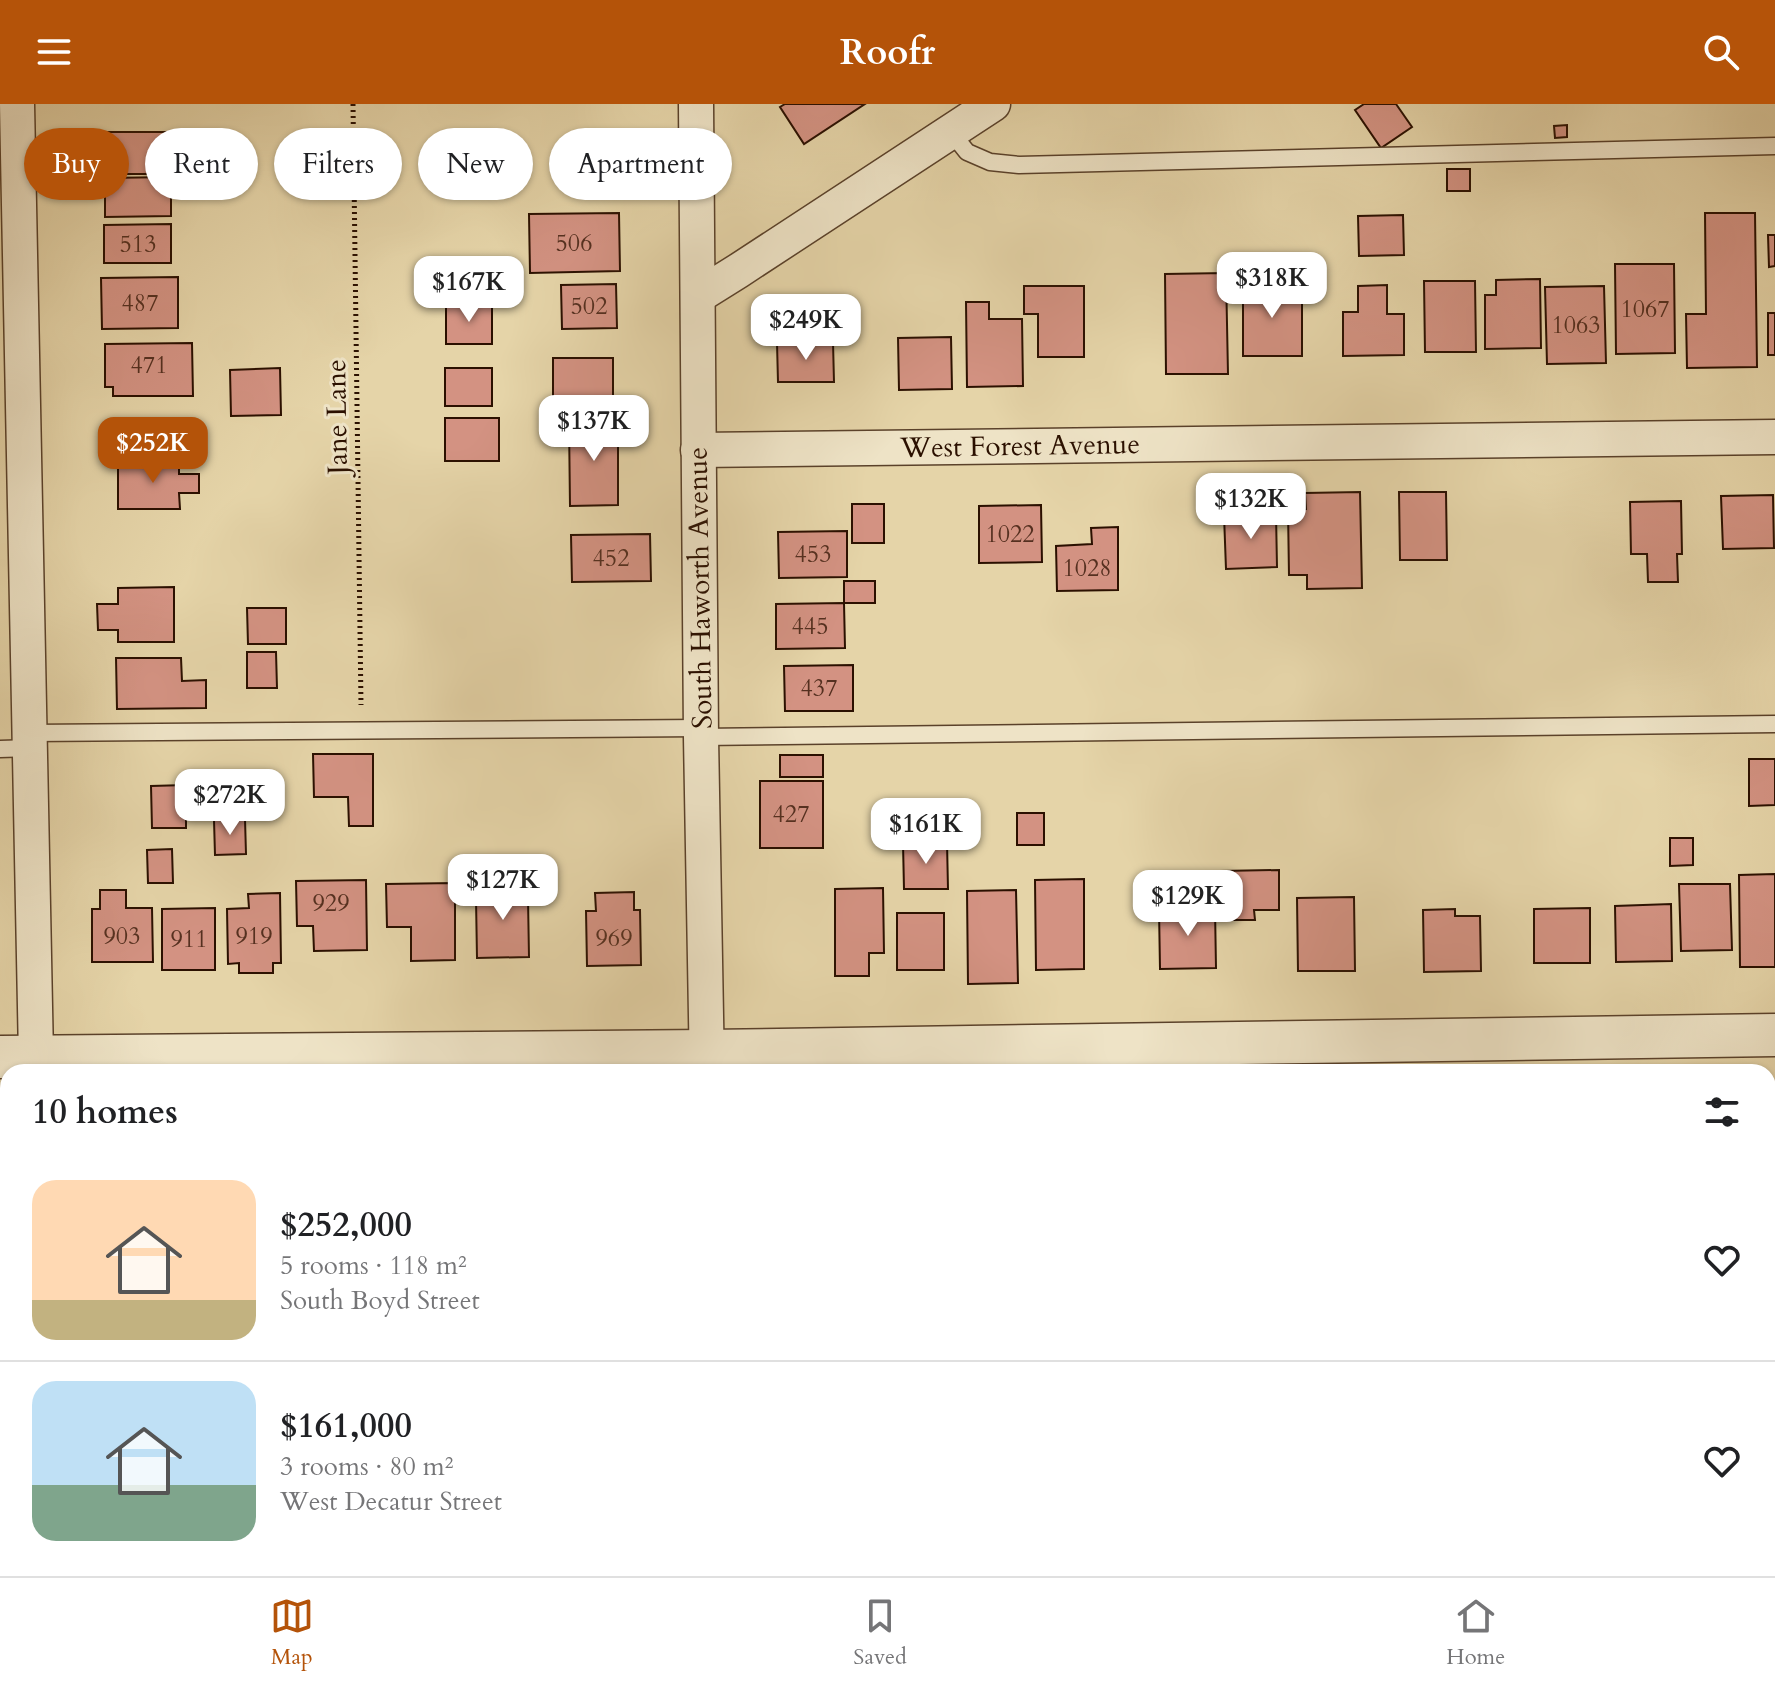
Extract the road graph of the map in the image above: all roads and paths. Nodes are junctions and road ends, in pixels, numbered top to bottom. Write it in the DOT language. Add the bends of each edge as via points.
graph roads {
  1 [pos="17,104"];
  2 [pos="353,104"];
  3 [pos="696,104"];
  4 [pos="993,104"];
  5 [pos="951,132"];
  6 [pos="1775,146"];
  7 [pos="9,231"];
  8 [pos="698,296"];
  9 [pos="1775,437"];
  10 [pos="698,450"];
  11 [pos="1775,724"];
  12 [pos="361,730"];
  13 [pos="701,732"];
  14 [pos="20,743"];
  15 [pos="1775,1035"];
  16 [pos="18,1057"];
  17 [pos="707,1061"];
  1 -- 7 [label="street"];
  2 -- 12 [label="path, Jane Lane"];
  3 -- 8 [label="street, South Haworth Avenue"];
  4 -- 5 [label="street"];
  5 -- 6 [label="lane" via="967,152 990,162 1019,165"];
  5 -- 8 [label="street"];
  7 -- 14 [label="street"];
  8 -- 10 [label="street, South Haworth Avenue"];
  9 -- 10 [label="street, West Forest Avenue"];
  10 -- 13 [label="street, South Haworth Avenue"];
  11 -- 13 [label="lane"];
  12 -- 13 [label="lane"];
  12 -- 14 [label="lane"];
  13 -- 17 [label="street, South Haworth Avenue"];
  14 -- 16 [label="street"];
  15 -- 17 [label="street"];
  16 -- 17 [label="street"];
}
